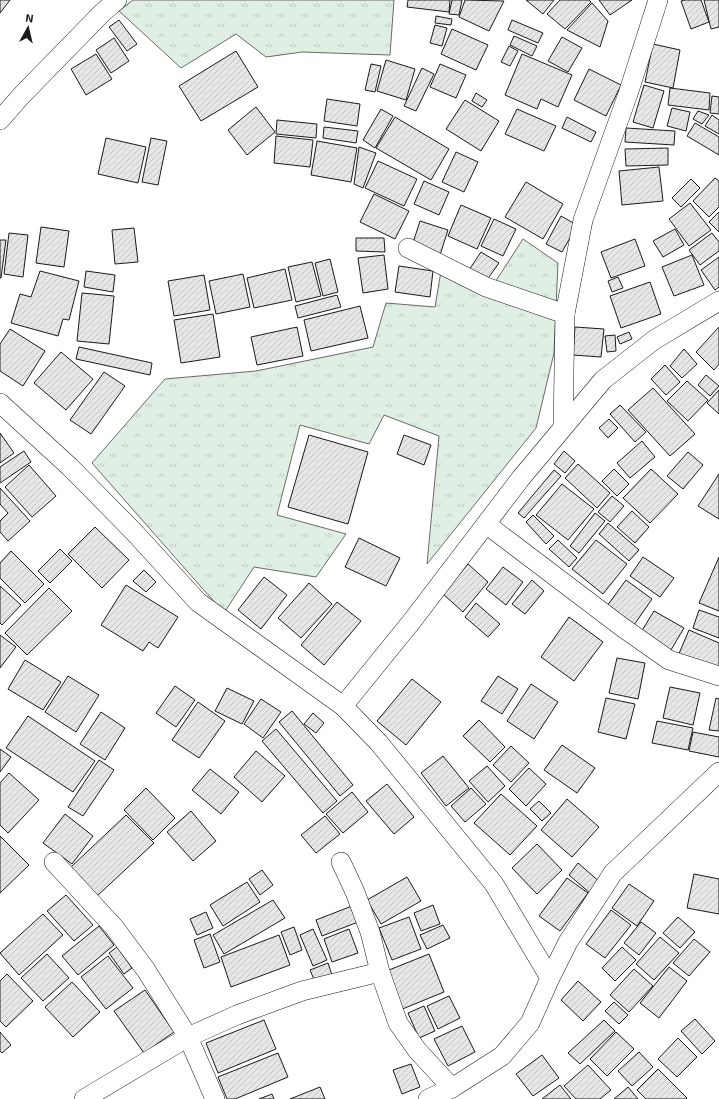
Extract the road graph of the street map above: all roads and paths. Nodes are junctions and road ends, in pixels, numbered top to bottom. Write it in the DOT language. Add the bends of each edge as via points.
graph roads {
  1 [pos="117,0"];
  2 [pos="658,0"];
  3 [pos="0,120"];
  4 [pos="408,248"];
  5 [pos="719,301"];
  6 [pos="565,314"];
  7 [pos="0,403"];
  8 [pos="563,427"];
  9 [pos="486,524"];
  10 [pos="719,676"];
  11 [pos="343,706"];
  12 [pos="719,772"];
  13 [pos="54,862"];
  14 [pos="340,862"];
  15 [pos="380,972"];
  16 [pos="550,978"];
  17 [pos="188,1037"];
  18 [pos="452,1088"];
  19 [pos="84,1099"];
  20 [pos="215,1099"];
  21 [pos="428,1099"];
  1 -- 3 [label="street"];
  2 -- 6 [label="street" via="583,220"];
  4 -- 6 [label="street" via="486,287"];
  5 -- 8 [label="street" via="654,340 603,380"];
  6 -- 8 [label="street"];
  7 -- 11 [label="street" via="70,467 198,602"];
  8 -- 9 [label="street"];
  9 -- 10 [label="street" via="669,660"];
  9 -- 11 [label="street"];
  11 -- 16 [label="street" via="379,743 494,884"];
  12 -- 16 [label="street" via="613,873 568,942"];
  13 -- 17 [label="street" via="114,927 146,970"];
  14 -- 15 [label="street" via="370,932"];
  15 -- 17 [label="street" via="302,991 237,1015"];
  15 -- 18 [label="street" via="398,1023 417,1050"];
  16 -- 18 [label="street" via="530,1023 502,1056"];
  17 -- 19 [label="street"];
  17 -- 20 [label="street"];
  18 -- 21 [label="street"];
}
